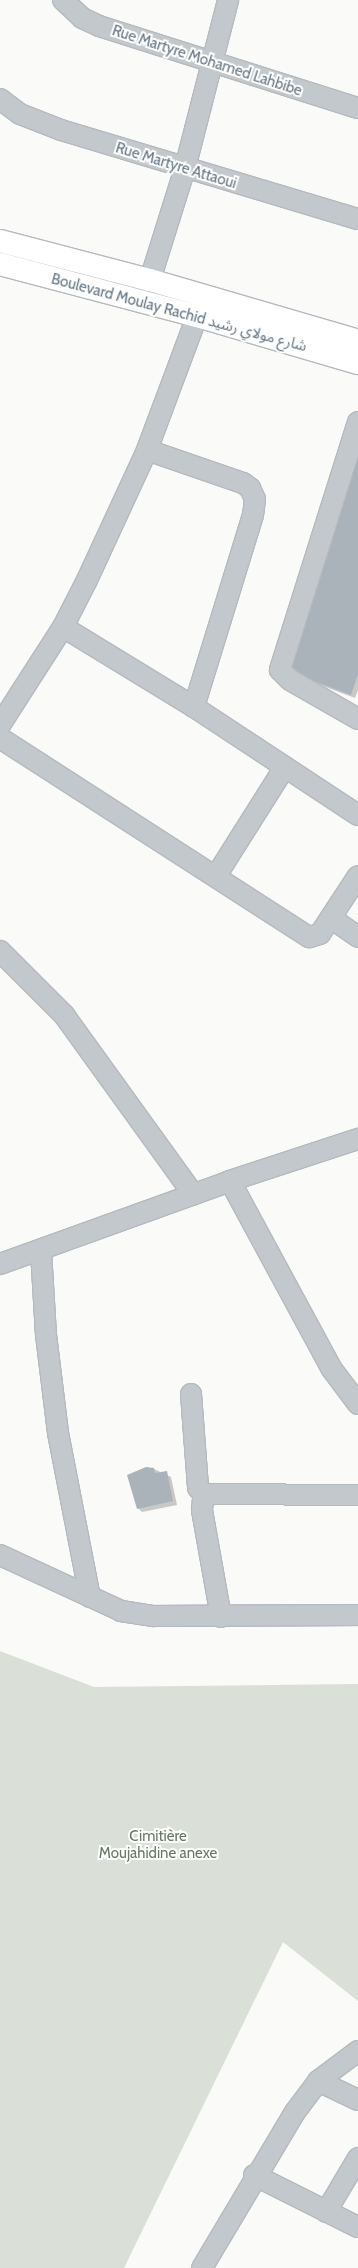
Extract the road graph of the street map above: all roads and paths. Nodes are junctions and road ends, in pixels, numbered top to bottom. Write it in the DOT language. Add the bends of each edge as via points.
graph roads {
  1 [pos="63,0"];
  2 [pos="228,0"];
  3 [pos="211,63"];
  4 [pos="0,99"];
  5 [pos="358,108"];
  6 [pos="185,168"];
  7 [pos="358,219"];
  8 [pos="0,241"];
  9 [pos="0,264"];
  10 [pos="150,280"];
  11 [pos="197,316"];
  12 [pos="358,341"];
  13 [pos="358,364"];
  14 [pos="358,422"];
  15 [pos="147,450"];
  16 [pos="63,627"];
  17 [pos="194,707"];
  18 [pos="358,719"];
  19 [pos="0,725"];
  20 [pos="0,738"];
  21 [pos="285,767"];
  22 [pos="358,815"];
  23 [pos="216,876"];
  24 [pos="358,876"];
  25 [pos="330,918"];
  26 [pos="358,937"];
  27 [pos="0,950"];
  28 [pos="358,1139"];
  29 [pos="230,1181"];
  30 [pos="193,1194"];
  31 [pos="41,1251"];
  32 [pos="0,1264"];
  33 [pos="191,1394"];
  34 [pos="358,1404"];
  35 [pos="358,1495"];
  36 [pos="207,1496"];
  37 [pos="0,1555"];
  38 [pos="90,1597"];
  39 [pos="358,1615"];
  40 [pos="221,1617"];
  41 [pos="358,2051"];
  42 [pos="318,2081"];
  43 [pos="358,2100"];
  44 [pos="358,2158"];
  45 [pos="254,2175"];
  46 [pos="326,2212"];
  47 [pos="358,2227"];
  48 [pos="202,2268"];
  1 -- 3 [label="street, Rue Martyre Mohamed Lahbibe" via="82,18 99,26"];
  2 -- 3 [label="street"];
  3 -- 5 [label="street, Rue Martyre Mohamed Lahbibe"];
  3 -- 6 [label="street"];
  4 -- 6 [label="street, Rue Martyre Attaoui" via="20,114 61,130"];
  6 -- 7 [label="street, Rue Martyre Attaoui"];
  6 -- 10 [label="street"];
  8 -- 10 [label="main road, Boulevard Moulay Rachid شارع مولاي رشيد"];
  9 -- 11 [label="main road, Boulevard Moulay Rachid شارع مولاي رشيد"];
  10 -- 12 [label="main road, Boulevard Moulay Rachid شارع مولاي رشيد"];
  11 -- 13 [label="main road, Boulevard Moulay Rachid شارع مولاي رشيد"];
  11 -- 15 [label="street"];
  14 -- 18 [label="street" via="280,670 290,680"];
  15 -- 16 [label="street"];
  15 -- 17 [label="street" via="243,483 250,488 255,499 253,515"];
  16 -- 17 [label="street"];
  16 -- 19 [label="street"];
  17 -- 21 [label="street"];
  20 -- 23 [label="street"];
  21 -- 22 [label="street"];
  21 -- 23 [label="street"];
  23 -- 25 [label="street" via="310,937 318,936"];
  24 -- 25 [label="street"];
  25 -- 26 [label="street"];
  27 -- 30 [label="street" via="64,1015"];
  28 -- 29 [label="street"];
  29 -- 30 [label="street"];
  29 -- 34 [label="street" via="331,1368"];
  30 -- 31 [label="street"];
  31 -- 32 [label="street"];
  31 -- 38 [label="street" via="46,1335 58,1433"];
  33 -- 36 [label="street" via="198,1488"];
  35 -- 36 [label="street"];
  36 -- 40 [label="street" via="202,1510"];
  37 -- 38 [label="street"];
  38 -- 40 [label="street" via="121,1611 154,1616"];
  39 -- 40 [label="street"];
  41 -- 42 [label="street"];
  42 -- 43 [label="street"];
  42 -- 45 [label="street"];
  44 -- 46 [label="street"];
  45 -- 46 [label="street"];
  45 -- 48 [label="street"];
  46 -- 47 [label="street"];
}
